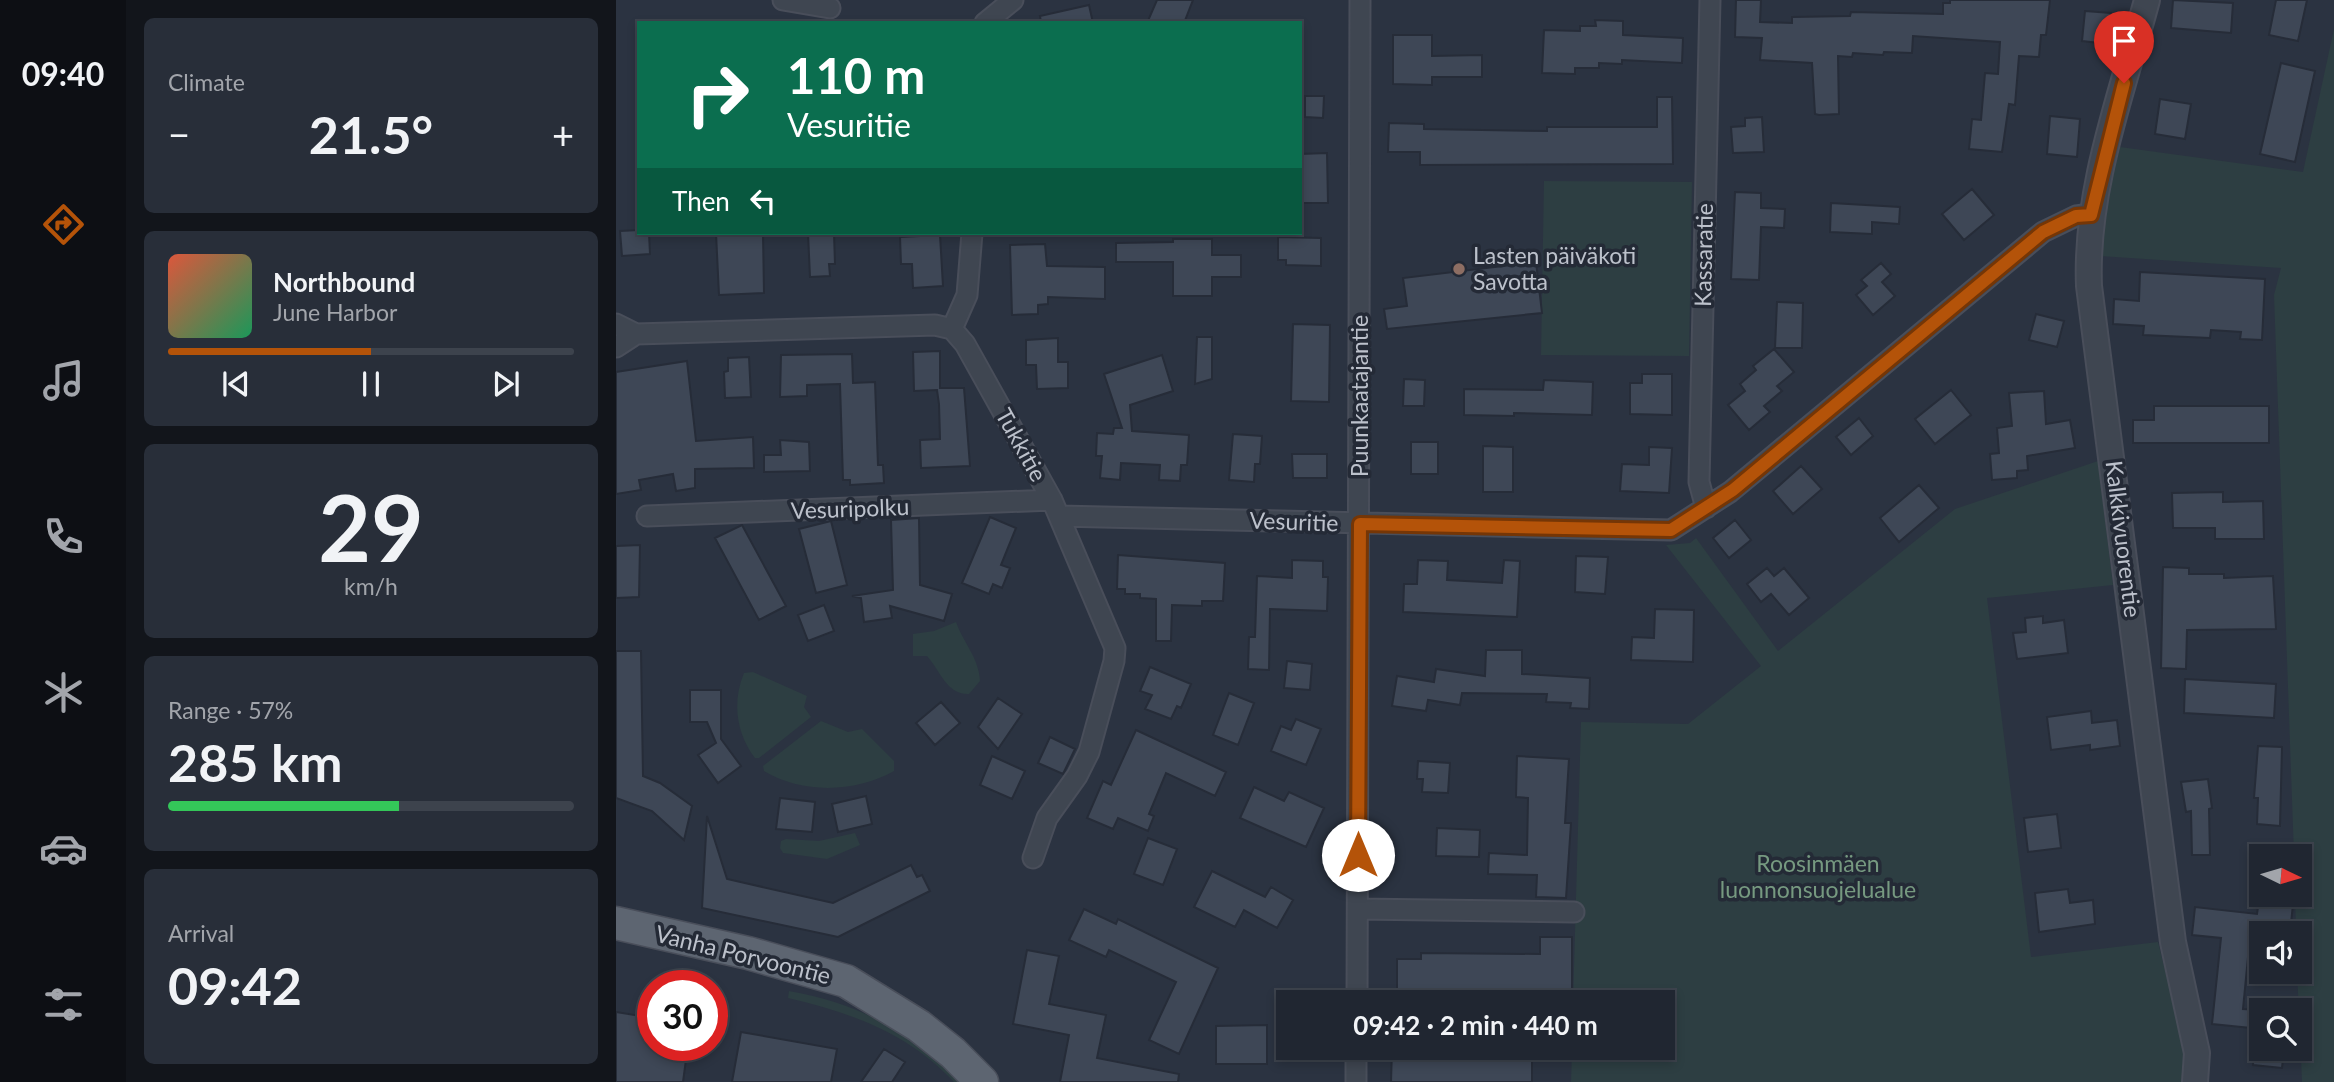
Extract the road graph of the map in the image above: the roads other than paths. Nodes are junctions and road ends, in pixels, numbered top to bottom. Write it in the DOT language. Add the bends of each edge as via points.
graph roads {
  1 [pos="783,0"];
  2 [pos="1013,0"];
  3 [pos="1360,0"];
  4 [pos="1710,0"];
  5 [pos="2147,0"];
  6 [pos="832,10"];
  7 [pos="987,21"];
  8 [pos="2091,215"];
  9 [pos="972,235"];
  10 [pos="616,324"];
  11 [pos="952,329"];
  12 [pos="636,334"];
  13 [pos="616,347"];
  14 [pos="1056,508"];
  15 [pos="1706,508"];
  16 [pos="647,516"];
  17 [pos="1360,524"];
  18 [pos="1033,858"];
  19 [pos="1358,909"];
  20 [pos="1574,912"];
  21 [pos="616,923"];
  22 [pos="616,947"];
  23 [pos="1357,990"];
  24 [pos="866,996"];
  25 [pos="1356,1060"];
  26 [pos="982,1082"];
  27 [pos="1356,1082"];
  28 [pos="2195,1082"];
  1 -- 6 [label="street"];
  2 -- 7 [label="street"];
  3 -- 17 [label="street, Puunkaatajantie"];
  4 -- 15 [label="street, Kassaratie" via="1699,482"];
  5 -- 8 [label="street, Kalkkivuorentie"];
  8 -- 15 [label="street, Vesuritie" via="2076,216 2043,232"];
  8 -- 28 [label="street, Kalkkivuorentie" via="2089,286 2173,942 2197,1053"];
  9 -- 11 [label="street" via="967,295"];
  10 -- 12 [label="street"];
  11 -- 12 [label="street" via="935,325"];
  11 -- 14 [label="street, Tukkitie" via="965,344"];
  12 -- 13 [label="street"];
  14 -- 16 [label="street, Vesuripolku"];
  14 -- 17 [label="street, Vesuritie"];
  14 -- 18 [label="street, Tukkitie" via="1115,648 1088,752 1047,818"];
  15 -- 17 [label="street, Vesuritie" via="1671,530"];
  17 -- 19 [label="street, Puunkaatajantie"];
  19 -- 20 [label="street"];
  19 -- 23 [label="street, Puunkaatajantie"];
  21 -- 24 [label="main road, Vanha Porvoontie" via="796,965 846,981"];
  22 -- 24 [label="main road, Vanha Porvoontie" via="841,996"];
  24 -- 26 [label="main road, Vanha Porvoontie" via="919,1026"];
  25 -- 27 [label="street"];
}
